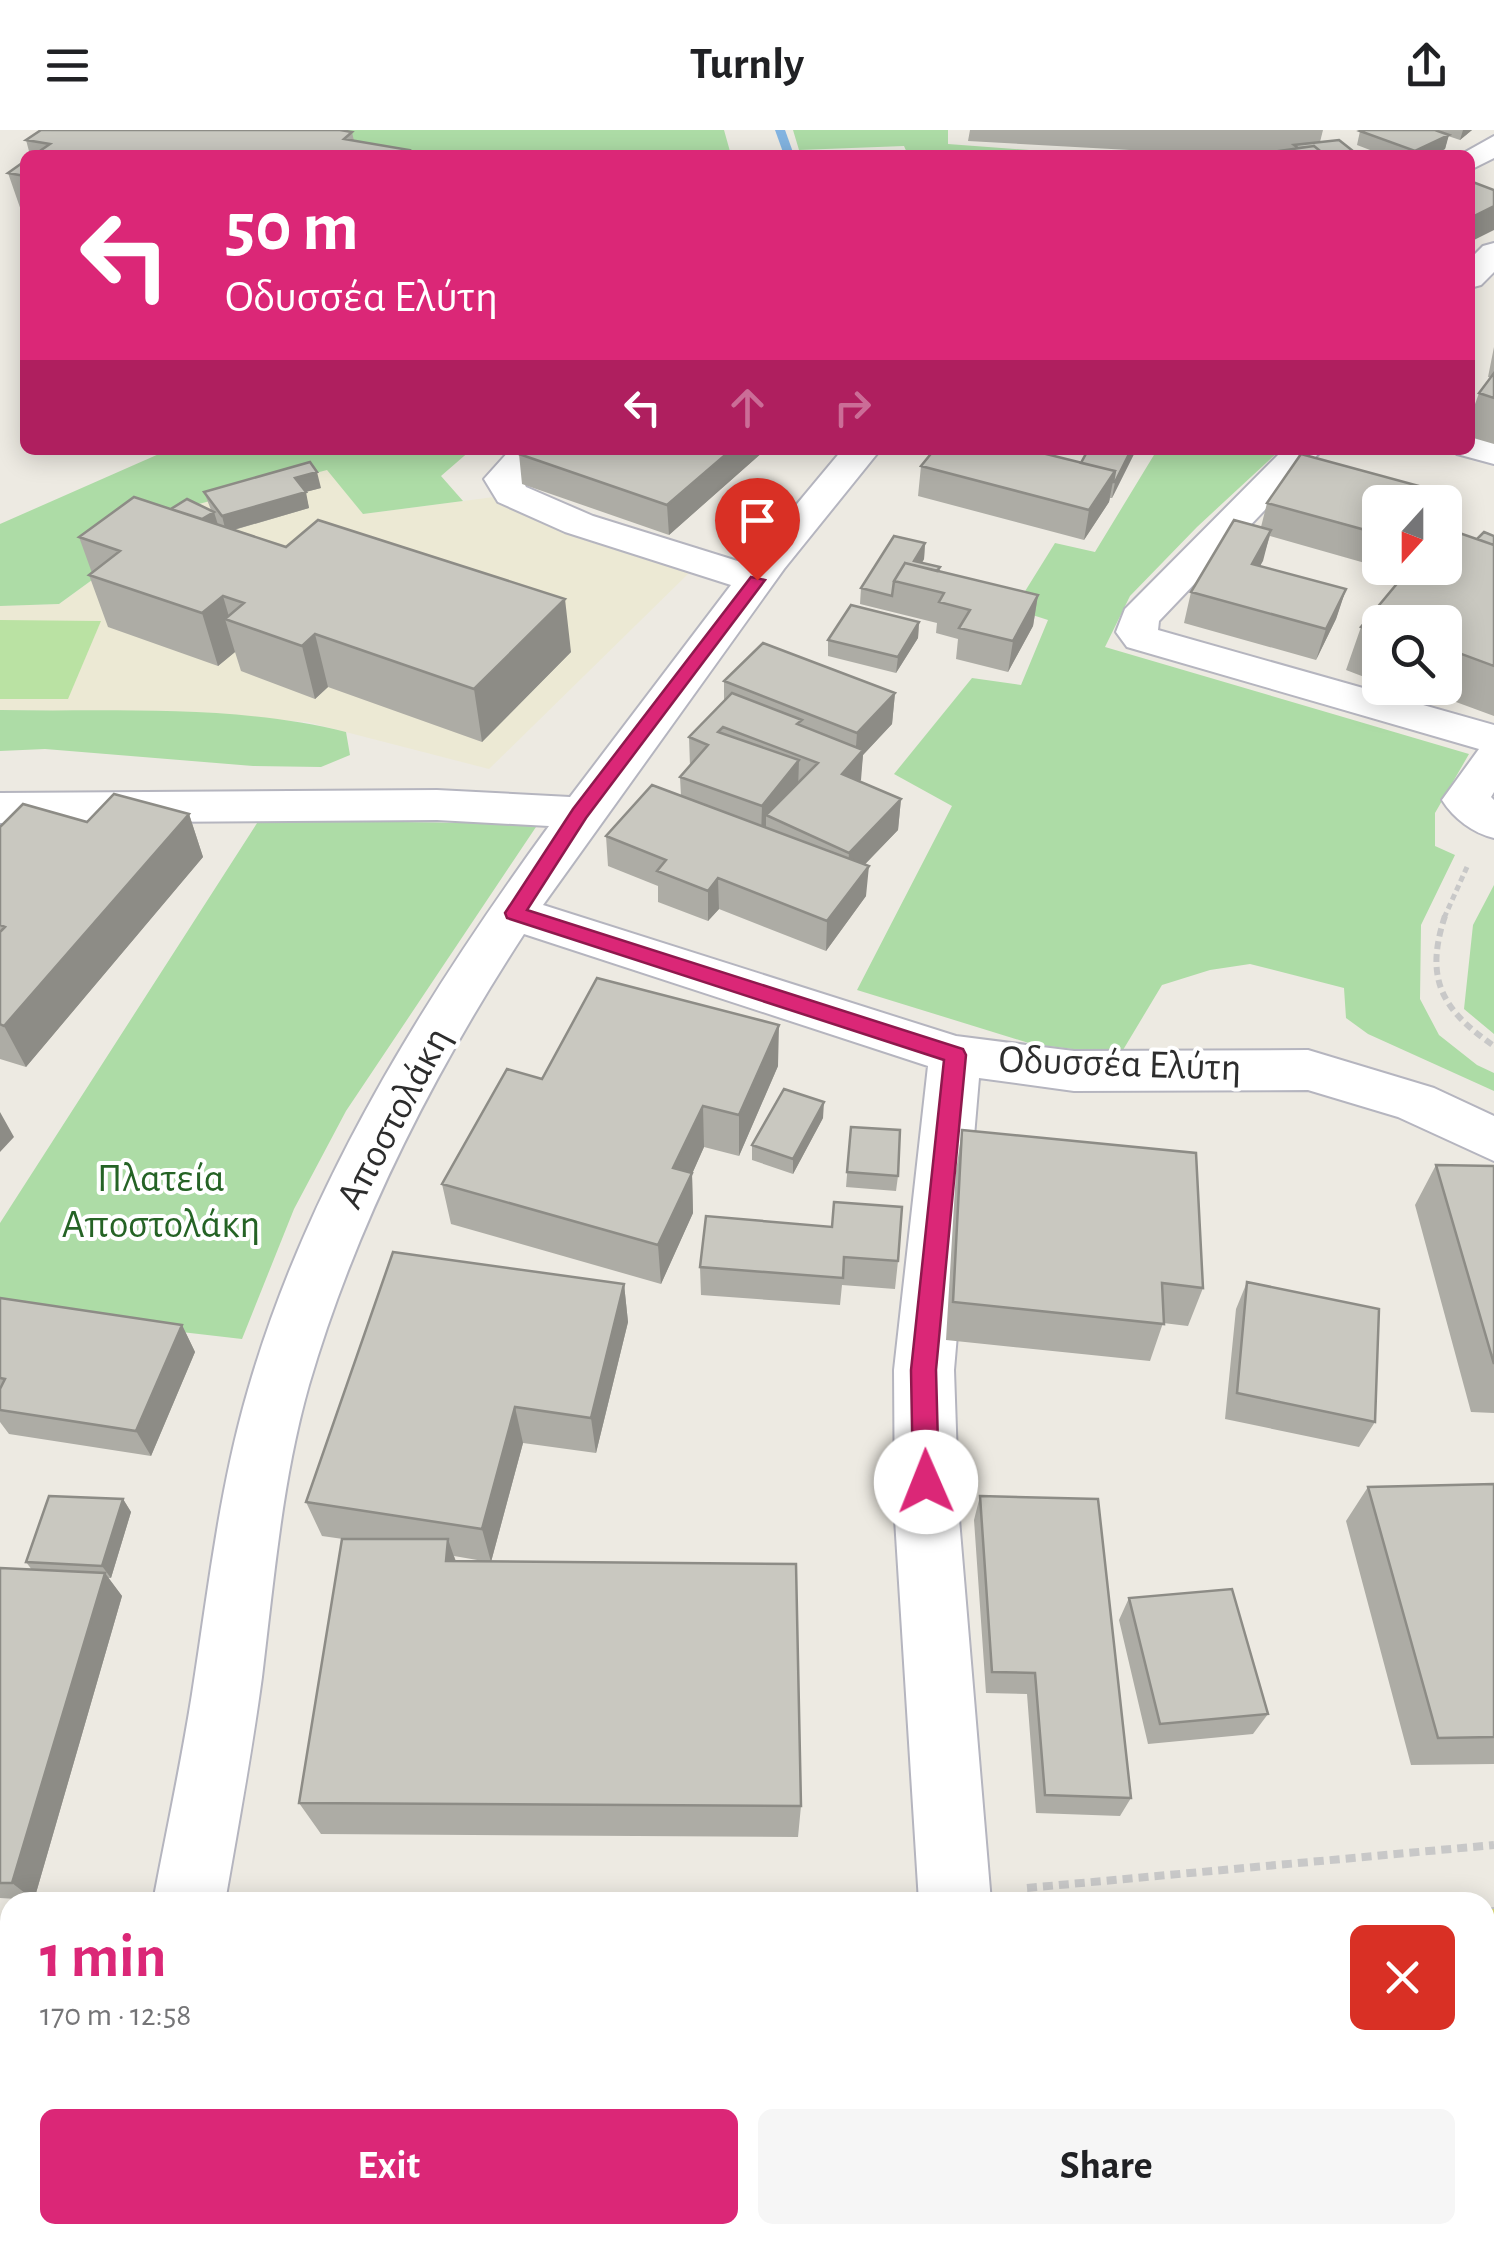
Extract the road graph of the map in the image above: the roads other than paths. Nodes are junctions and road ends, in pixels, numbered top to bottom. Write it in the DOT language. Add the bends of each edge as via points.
graph roads {
  1 [pos="527,455"];
  2 [pos="857,455"];
  3 [pos="1299,455"];
  4 [pos="757,580"];
  5 [pos="1494,739"];
  6 [pos="1494,759"];
  7 [pos="0,808"];
  8 [pos="580,814"];
  9 [pos="1484,815"];
  10 [pos="514,913"];
  11 [pos="955,1055"];
  12 [pos="1494,1140"];
  13 [pos="191,1892"];
  14 [pos="954,1892"];
  1 -- 4 [label="street" via="503,479 511,494 578,524"];
  2 -- 4 [label="street, Αποστολάκη"];
  3 -- 5 [label="street" via="1138,618 1136,632"];
  4 -- 8 [label="street, Αποστολάκη"];
  6 -- 9 [label="street"];
  7 -- 8 [label="street" via="437,805"];
  8 -- 10 [label="street, Αποστολάκη"];
  10 -- 11 [label="street, Οδυσσέα Ελύτη"];
  10 -- 13 [label="street, Αποστολάκη" via="378,1140 290,1350 257,1476"];
  11 -- 12 [label="street, Οδυσσέα Ελύτη" via="1074,1071 1308,1070 1415,1102"];
  11 -- 14 [label="street" via="924,1370 927,1519"];
}
